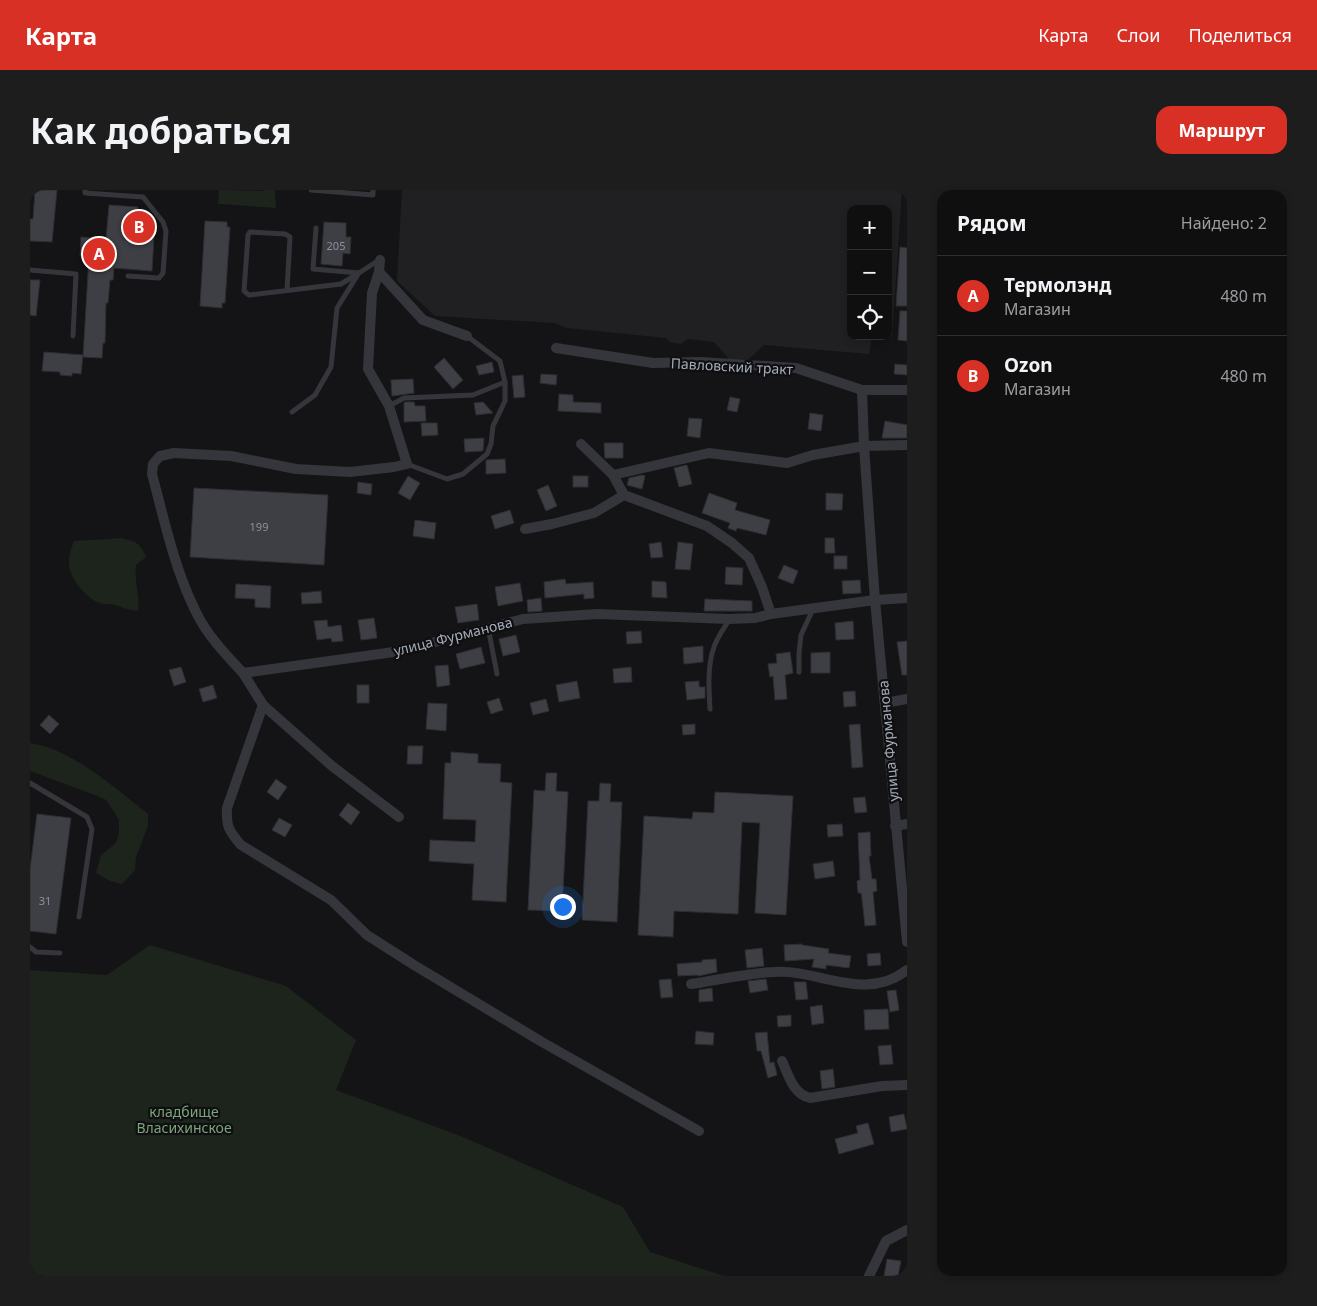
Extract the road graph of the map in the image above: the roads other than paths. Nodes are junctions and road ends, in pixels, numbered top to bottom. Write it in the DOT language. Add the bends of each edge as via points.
graph roads {
  1 [pos="85,190"];
  2 [pos="310,190"];
  3 [pos="373,190"];
  4 [pos="316,228"];
  5 [pos="380,260"];
  6 [pos="30,270"];
  7 [pos="379,272"];
  8 [pos="359,273"];
  9 [pos="128,276"];
  10 [pos="287,290"];
  11 [pos="73,336"];
  12 [pos="467,336"];
  13 [pos="556,348"];
  14 [pos="505,382"];
  15 [pos="862,390"];
  16 [pos="907,390"];
  17 [pos="389,406"];
  18 [pos="292,412"];
  19 [pos="581,444"];
  20 [pos="907,445"];
  21 [pos="864,446"];
  22 [pos="407,464"];
  23 [pos="613,475"];
  24 [pos="624,495"];
  25 [pos="525,529"];
  26 [pos="907,598"];
  27 [pos="875,600"];
  28 [pos="813,608"];
  29 [pos="771,614"];
  30 [pos="729,619"];
  31 [pos="488,627"];
  32 [pos="799,672"];
  33 [pos="243,673"];
  34 [pos="498,674"];
  35 [pos="907,699"];
  36 [pos="885,702"];
  37 [pos="263,706"];
  38 [pos="710,709"];
  39 [pos="30,783"];
  40 [pos="399,817"];
  41 [pos="907,824"];
  42 [pos="895,826"];
  43 [pos="79,917"];
  44 [pos="907,942"];
  45 [pos="30,947"];
  46 [pos="60,953"];
  47 [pos="907,970"];
  48 [pos="691,984"];
  49 [pos="782,1061"];
  50 [pos="907,1085"];
  51 [pos="699,1131"];
  52 [pos="907,1230"];
  53 [pos="869,1276"];
  1 -- 9 [label="lane" via="86,193 143,197 163,222 166,231 163,273 159,278"];
  2 -- 3 [label="lane" via="373,195"];
  4 -- 8 [label="lane" via="314,269"];
  5 -- 7 [label="street"];
  5 -- 8 [label="lane"];
  6 -- 11 [label="lane" via="76,274"];
  7 -- 12 [label="street" via="423,320"];
  7 -- 17 [label="street" via="372,293 368,369"];
  8 -- 10 [label="lane" via="341,284"];
  8 -- 18 [label="lane" via="337,308 331,367 315,395"];
  10 -- 10 [label="lane" via="249,294 244,291 250,232 290,237"];
  12 -- 14 [label="lane" via="500,361"];
  13 -- 15 [label="street, Павловский тракт" via="653,363 700,362 796,368"];
  14 -- 17 [label="lane" via="473,395 404,398"];
  14 -- 22 [label="lane" via="505,401 493,426 487,454 463,474 447,479"];
  15 -- 16 [label="street, Павловский тракт"];
  15 -- 21 [label="street, улица Фурманова"];
  17 -- 22 [label="street"];
  19 -- 23 [label="street"];
  20 -- 21 [label="street"];
  21 -- 23 [label="street" via="787,463 709,453"];
  21 -- 27 [label="street, улица Фурманова"];
  22 -- 33 [label="street" via="341,472 296,469 231,456 174,453 160,456 152,464 182,582 220,648"];
  23 -- 24 [label="street"];
  24 -- 25 [label="street" via="594,513"];
  24 -- 29 [label="street" via="706,526 732,543 749,558"];
  26 -- 27 [label="street"];
  27 -- 28 [label="street, улица Фурманова"];
  27 -- 36 [label="street, улица Фурманова"];
  28 -- 29 [label="street, улица Фурманова"];
  28 -- 32 [label="lane" via="801,635"];
  29 -- 30 [label="street, улица Фурманова"];
  30 -- 31 [label="street, улица Фурманова" via="597,614 523,619"];
  30 -- 38 [label="lane" via="714,646 711,660"];
  31 -- 33 [label="street, улица Фурманова" via="401,651"];
  31 -- 34 [label="lane"];
  33 -- 37 [label="street"];
  35 -- 36 [label="street"];
  36 -- 42 [label="street, улица Фурманова"];
  37 -- 40 [label="street" via="332,766"];
  37 -- 51 [label="street" via="227,808 227,826 241,845 331,900 367,935 414,965"];
  39 -- 43 [label="lane" via="87,817 92,829"];
  41 -- 42 [label="street"];
  42 -- 44 [label="street, улица Фурманова"];
  45 -- 46 [label="lane" via="36,952"];
  47 -- 48 [label="street" via="893,981 862,985 837,983 794,972"];
  49 -- 50 [label="street" via="801,1096 810,1098"];
  52 -- 53 [label="street" via="886,1241"];
}
